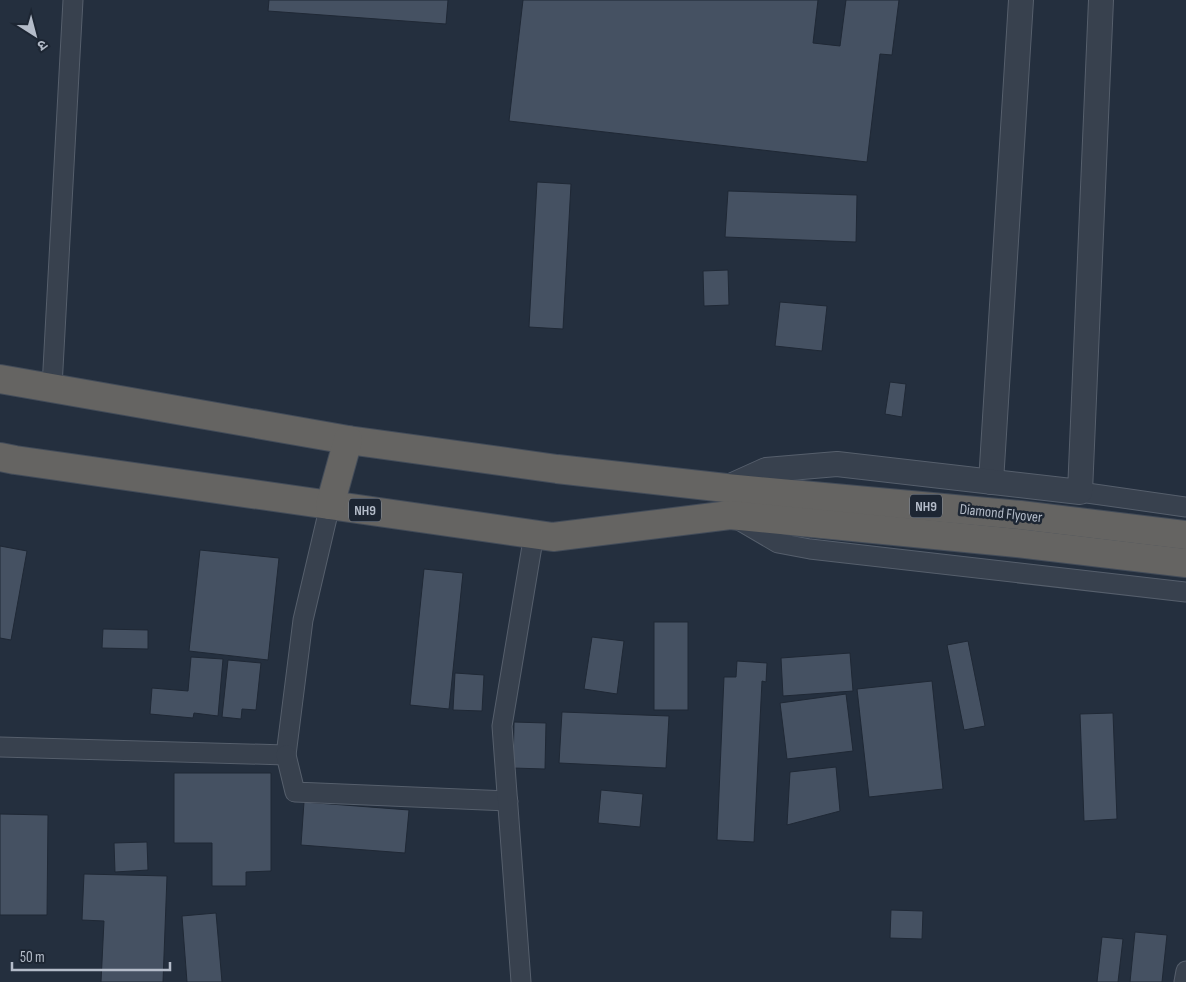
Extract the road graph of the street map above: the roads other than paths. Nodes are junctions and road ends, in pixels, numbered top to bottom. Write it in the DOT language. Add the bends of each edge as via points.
graph roads {
  1 [pos="73,0"];
  2 [pos="1021,0"];
  3 [pos="1101,0"];
  4 [pos="0,379"];
  5 [pos="52,387"];
  6 [pos="348,440"];
  7 [pos="0,457"];
  8 [pos="991,482"];
  9 [pos="726,488"];
  10 [pos="1080,492"];
  11 [pos="330,505"];
  12 [pos="1186,507"];
  13 [pos="730,515"];
  14 [pos="534,534"];
  15 [pos="1186,535"];
  16 [pos="1186,563"];
  17 [pos="1186,592"];
  18 [pos="0,747"];
  19 [pos="286,755"];
  20 [pos="508,801"];
  21 [pos="1186,971"];
  22 [pos="521,982"];
  23 [pos="1184,982"];
  1 -- 5 [label="street"];
  2 -- 8 [label="street"];
  3 -- 10 [label="street"];
  4 -- 5 [label="highway, NH9"];
  5 -- 6 [label="highway, NH9"];
  6 -- 9 [label="highway, NH9"];
  6 -- 11 [label="highway"];
  7 -- 11 [label="highway, NH9"];
  8 -- 9 [label="street" via="837,464 766,470"];
  8 -- 10 [label="street"];
  9 -- 15 [label="highway, Diamond Flyover / NH9" via="1020,515"];
  10 -- 12 [label="street"];
  11 -- 14 [label="highway, NH9"];
  11 -- 19 [label="street" via="303,620"];
  13 -- 14 [label="highway, NH9" via="552,537"];
  13 -- 16 [label="highway, Diamond Flyover / NH9"];
  13 -- 17 [label="street" via="778,543 810,549"];
  14 -- 20 [label="street" via="502,726"];
  18 -- 19 [label="street"];
  19 -- 20 [label="street" via="295,792"];
  20 -- 22 [label="street"];
  21 -- 23 [label="street"];
}
